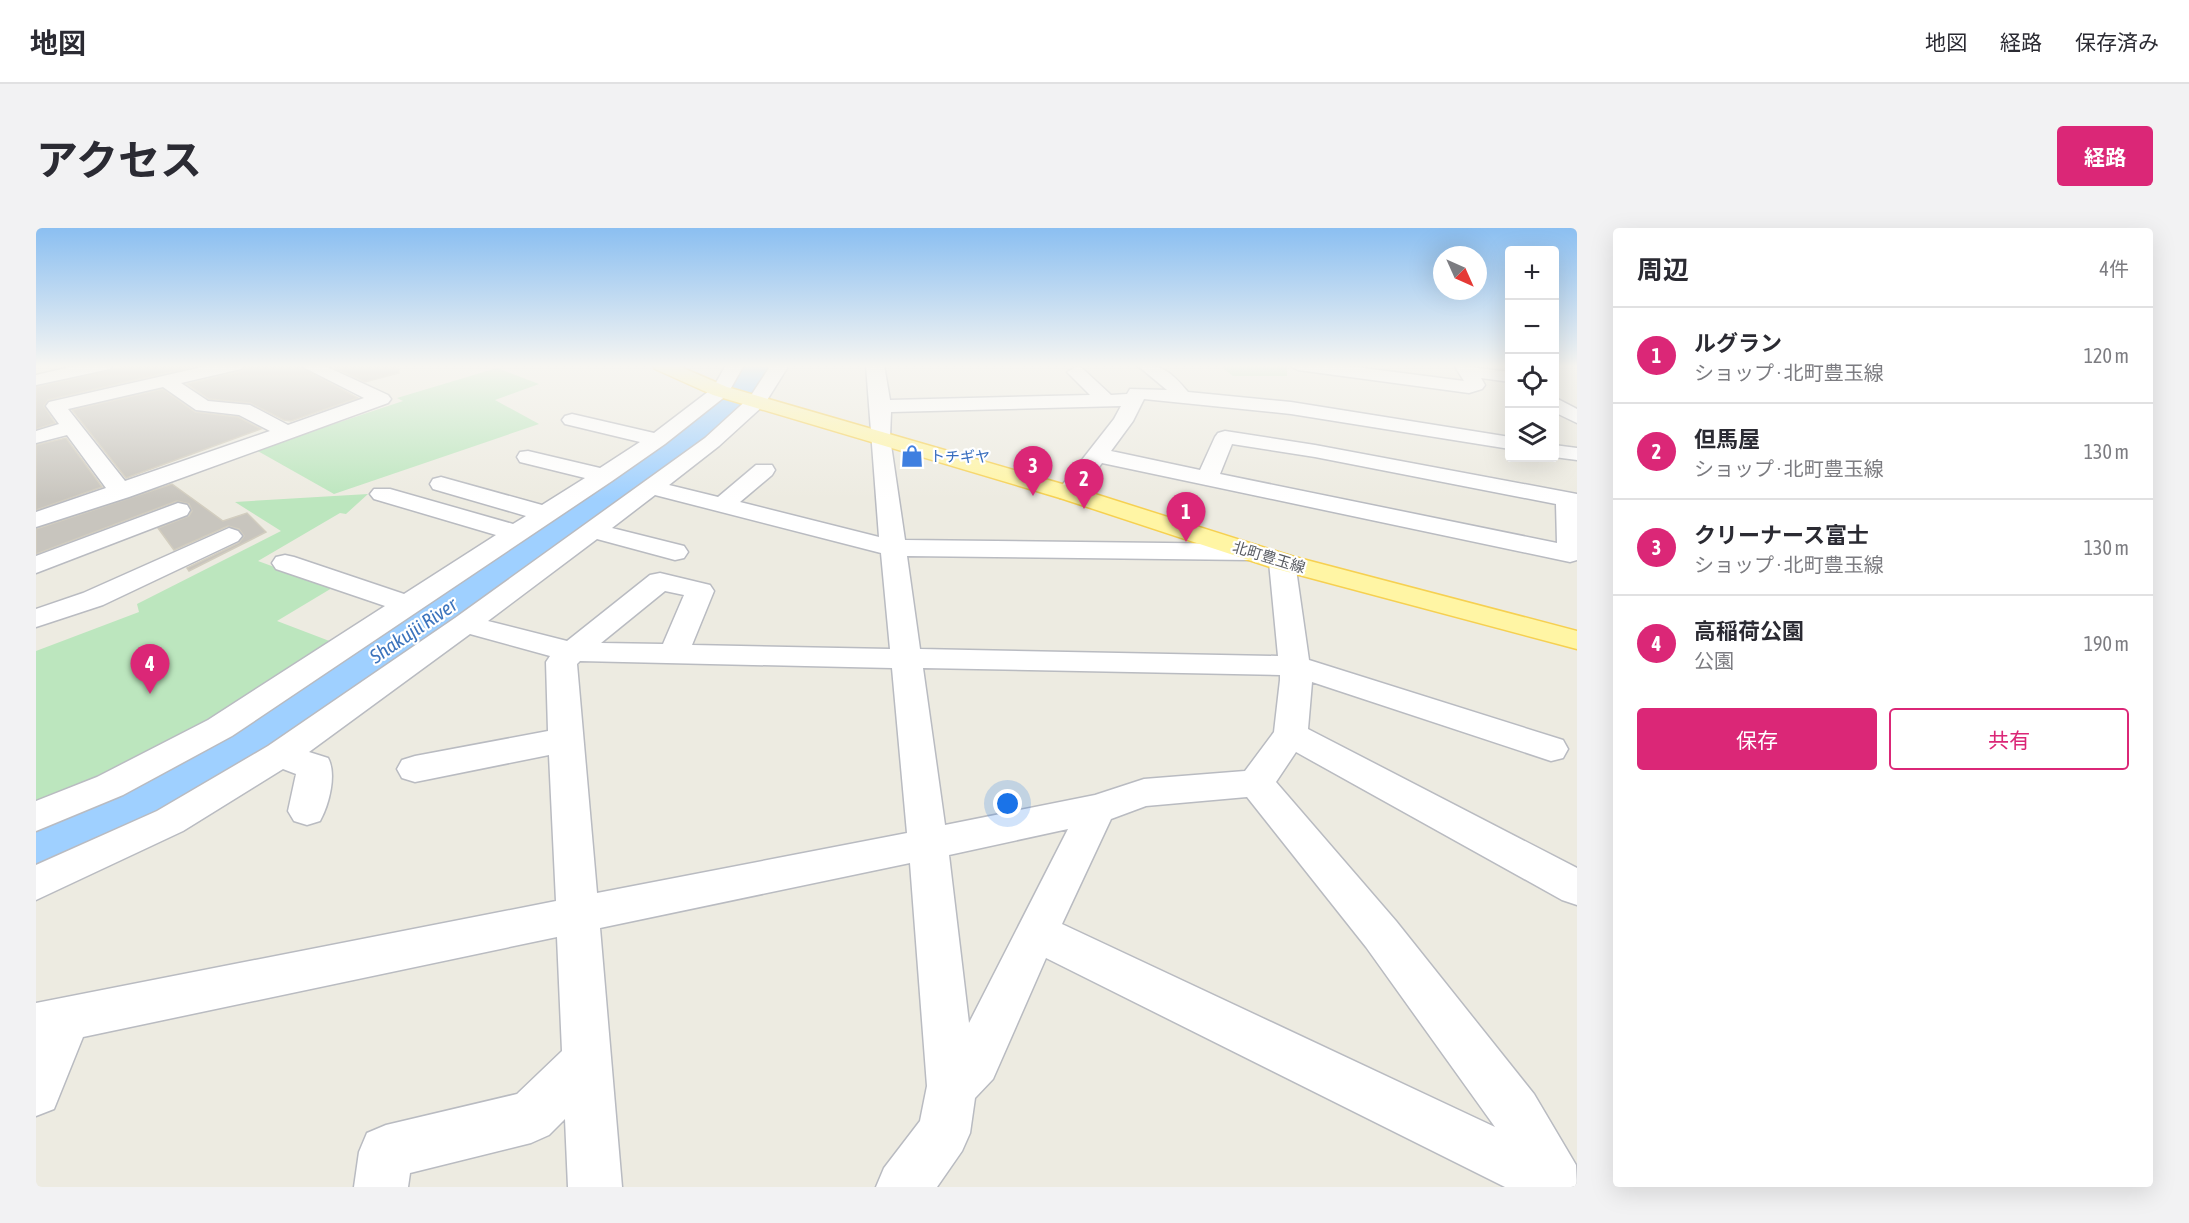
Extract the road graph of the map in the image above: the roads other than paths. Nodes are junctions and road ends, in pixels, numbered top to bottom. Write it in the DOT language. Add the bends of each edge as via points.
graph roads {
  1 [pos="59,410"];
  2 [pos="244,410"];
  3 [pos="352,410"];
  4 [pos="696,410"];
  5 [pos="747,410"];
  6 [pos="808,410"];
  7 [pos="879,410"];
  8 [pos="977,410"];
  9 [pos="1129,410"];
  10 [pos="1302,410"];
  11 [pos="36,419"];
  12 [pos="66,420"];
  13 [pos="572,420"];
  14 [pos="880,422"];
  15 [pos="289,433"];
  16 [pos="36,436"];
  17 [pos="658,440"];
  18 [pos="1505,442"];
  19 [pos="1559,452"];
  20 [pos="1577,454"];
  21 [pos="1097,455"];
  22 [pos="528,458"];
  23 [pos="764,470"];
  24 [pos="604,476"];
  25 [pos="1208,476"];
  26 [pos="441,484"];
  27 [pos="651,487"];
  28 [pos="121,492"];
  29 [pos="1068,493"];
  30 [pos="382,494"];
  31 [pos="1572,500"];
  32 [pos="723,505"];
  33 [pos="178,510"];
  34 [pos="546,514"];
  35 [pos="36,520"];
  36 [pos="592,530"];
  37 [pos="517,533"];
  38 [pos="229,536"];
  39 [pos="892,548"];
  40 [pos="675,552"];
  41 [pos="1250,552"];
  42 [pos="1282,562"];
  43 [pos="285,563"];
  44 [pos="36,565"];
  45 [pos="408,605"];
  46 [pos="36,618"];
  47 [pos="465,624"];
  48 [pos="1577,640"];
  49 [pos="572,652"];
  50 [pos="674,653"];
  51 [pos="905,659"];
  52 [pos="1295,666"];
  53 [pos="1292,734"];
  54 [pos="565,740"];
  55 [pos="1551,749"];
  56 [pos="279,755"];
  57 [pos="415,769"];
  58 [pos="1256,783"];
  59 [pos="1097,808"];
  60 [pos="307,811"];
  61 [pos="36,817"];
  62 [pos="928,844"];
  63 [pos="36,883"];
  64 [pos="1577,888"];
  65 [pos="579,913"];
  66 [pos="1036,932"];
  67 [pos="51,1022"];
  68 [pos="588,1059"];
  69 [pos="952,1086"];
  70 [pos="36,1090"];
  71 [pos="915,1182"];
  72 [pos="1558,1186"];
  73 [pos="381,1187"];
  74 [pos="595,1187"];
  1 -- 12 [label="street"];
  2 -- 15 [label="street"];
  3 -- 15 [label="street"];
  4 -- 17 [label="street"];
  5 -- 27 [label="street" via="712,442"];
  6 -- 14 [label="main road, 北町豊玉線"];
  7 -- 14 [label="street"];
  8 -- 14 [label="street"];
  9 -- 21 [label="street"];
  10 -- 18 [label="street"];
  11 -- 12 [label="street"];
  12 -- 16 [label="street"];
  12 -- 28 [label="street"];
  13 -- 17 [label="street"];
  14 -- 29 [label="main road, 北町豊玉線"];
  14 -- 39 [label="street"];
  15 -- 28 [label="street"];
  17 -- 24 [label="street"];
  19 -- 20 [label="street"];
  21 -- 25 [label="street"];
  21 -- 29 [label="street"];
  22 -- 24 [label="street"];
  23 -- 32 [label="street"];
  24 -- 34 [label="street"];
  25 -- 31 [label="street" via="1225,437"];
  25 -- 31 [label="street" via="1570,554"];
  26 -- 34 [label="street"];
  27 -- 32 [label="street"];
  27 -- 36 [label="street"];
  28 -- 35 [label="street"];
  29 -- 41 [label="main road, 北町豊玉線"];
  30 -- 37 [label="street"];
  32 -- 39 [label="street"];
  33 -- 44 [label="street"];
  34 -- 37 [label="street"];
  36 -- 40 [label="street"];
  36 -- 47 [label="street"];
  37 -- 45 [label="street"];
  38 -- 46 [label="street" via="93,599"];
  39 -- 41 [label="street"];
  39 -- 51 [label="street"];
  41 -- 42 [label="main road, 北町豊玉線"];
  42 -- 48 [label="main road, 北町豊玉線"];
  42 -- 52 [label="street"];
  43 -- 45 [label="street"];
  45 -- 61 [label="street" via="174,754"];
  47 -- 49 [label="street"];
  47 -- 56 [label="street"];
  49 -- 50 [label="street"];
  49 -- 50 [label="street" via="660,581 700,591"];
  49 -- 54 [label="street" via="561,662"];
  50 -- 51 [label="street"];
  51 -- 52 [label="street"];
  51 -- 62 [label="street"];
  52 -- 53 [label="street"];
  52 -- 55 [label="street"];
  53 -- 58 [label="street"];
  53 -- 64 [label="street"];
  54 -- 57 [label="street"];
  54 -- 65 [label="street"];
  56 -- 60 [label="street" via="315,767"];
  56 -- 63 [label="street" via="170,821"];
  58 -- 59 [label="street" via="1144,793"];
  58 -- 72 [label="street" via="1381,934 1516,1112"];
  59 -- 62 [label="street"];
  59 -- 66 [label="street"];
  62 -- 65 [label="street"];
  62 -- 69 [label="street"];
  65 -- 67 [label="street"];
  65 -- 68 [label="street"];
  66 -- 69 [label="street" via="976,1062"];
  66 -- 72 [label="street"];
  67 -- 70 [label="street"];
  68 -- 73 [label="street" via="531,1117 386,1152"];
  68 -- 74 [label="street"];
  69 -- 71 [label="street" via="944,1133"];
}
